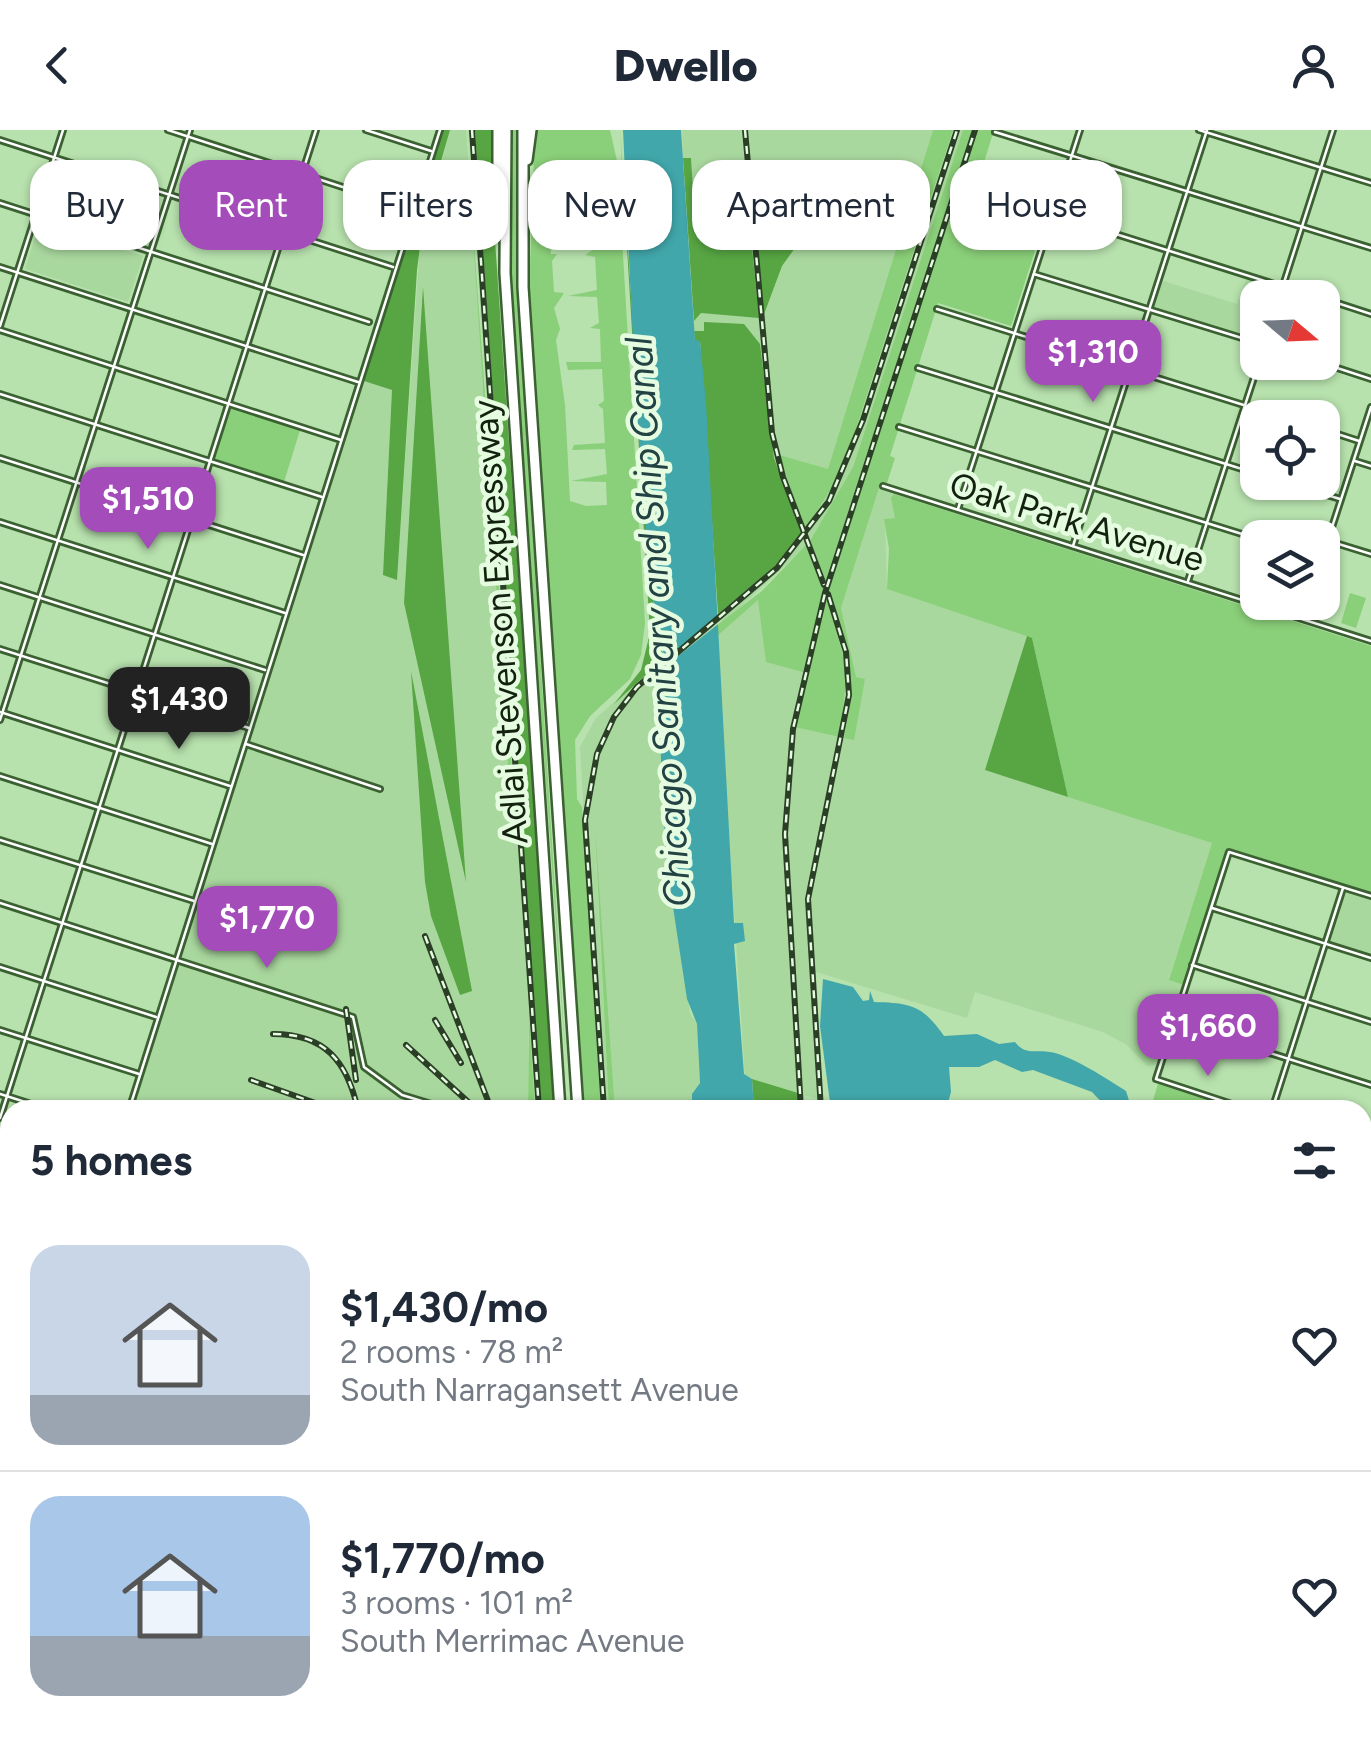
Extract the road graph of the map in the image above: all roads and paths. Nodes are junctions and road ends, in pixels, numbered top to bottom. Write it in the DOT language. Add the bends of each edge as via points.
graph roads {
  1 [pos="63,130"];
  2 [pos="168,130"];
  3 [pos="190,130"];
  4 [pos="316,130"];
  5 [pos="366,130"];
  6 [pos="440,130"];
  7 [pos="498,130"];
  8 [pos="506,130"];
  9 [pos="523,130"];
  10 [pos="531,130"];
  11 [pos="1080,130"];
  12 [pos="1198,130"];
  13 [pos="1333,130"];
  14 [pos="1206,131"];
  15 [pos="995,132"];
  16 [pos="188,136"];
  17 [pos="0,140"];
  18 [pos="433,152"];
  19 [pos="1071,156"];
  20 [pos="55,157"];
  21 [pos="54,160"];
  22 [pos="260,160"];
  23 [pos="306,160"];
  24 [pos="430,160"];
  25 [pos="1070,160"];
  26 [pos="1321,168"];
  27 [pos="1371,183"];
  28 [pos="1187,192"];
  29 [pos="170,194"];
  30 [pos="179,197"];
  31 [pos="0,203"];
  32 [pos="30,212"];
  33 [pos="1302,227"];
  34 [pos="30,233"];
  35 [pos="1122,236"];
  36 [pos="323,243"];
  37 [pos="521,243"];
  38 [pos="1371,248"];
  39 [pos="145,250"];
  40 [pos="277,250"];
  41 [pos="402,250"];
  42 [pos="1041,250"];
  43 [pos="1168,250"];
  44 [pos="151,252"];
  45 [pos="0,267"];
  46 [pos="396,268"];
  47 [pos="18,272"];
  48 [pos="505,273"];
  49 [pos="1033,274"];
  50 [pos="1264,280"];
  51 [pos="1285,280"];
  52 [pos="265,288"];
  53 [pos="1340,304"];
  54 [pos="132,309"];
  55 [pos="938,309"];
  56 [pos="1149,310"];
  57 [pos="1371,314"];
  58 [pos="370,322"];
  59 [pos="0,328"];
  60 [pos="1014,333"];
  61 [pos="1240,338"];
  62 [pos="247,346"];
  63 [pos="114,366"];
  64 [pos="918,368"];
  65 [pos="1130,369"];
  66 [pos="1340,369"];
  67 [pos="1371,379"];
  68 [pos="360,383"];
  69 [pos="995,392"];
  70 [pos="0,394"];
  71 [pos="1240,403"];
  72 [pos="228,404"];
  73 [pos="1371,407"];
  74 [pos="1240,421"];
  75 [pos="95,424"];
  76 [pos="900,427"];
  77 [pos="1111,428"];
  78 [pos="1340,435"];
  79 [pos="342,440"];
  80 [pos="1360,441"];
  81 [pos="976,451"];
  82 [pos="0,458"];
  83 [pos="1354,460"];
  84 [pos="210,462"];
  85 [pos="1226,464"];
  86 [pos="1371,466"];
  87 [pos="1240,468"];
  88 [pos="76,482"];
  89 [pos="883,486"];
  90 [pos="1092,487"];
  91 [pos="323,498"];
  92 [pos="1341,500"];
  93 [pos="957,510"];
  94 [pos="191,519"];
  95 [pos="1334,520"];
  96 [pos="0,522"];
  97 [pos="1207,524"];
  98 [pos="1240,534"];
  99 [pos="58,540"];
  100 [pos="1340,544"];
  101 [pos="1072,547"];
  102 [pos="1371,554"];
  103 [pos="305,556"];
  104 [pos="172,577"];
  105 [pos="1188,583"];
  106 [pos="0,585"];
  107 [pos="39,598"];
  108 [pos="1240,599"];
  109 [pos="286,613"];
  110 [pos="1306,620"];
  111 [pos="154,634"];
  112 [pos="1371,640"];
  113 [pos="0,649"];
  114 [pos="21,655"];
  115 [pos="268,671"];
  116 [pos="135,692"];
  117 [pos="1,713"];
  118 [pos="0,720"];
  119 [pos="250,728"];
  120 [pos="245,744"];
  121 [pos="116,749"];
  122 [pos="0,776"];
  123 [pos="232,786"];
  124 [pos="380,789"];
  125 [pos="98,808"];
  126 [pos="0,840"];
  127 [pos="213,844"];
  128 [pos="80,865"];
  129 [pos="1343,888"];
  130 [pos="1371,896"];
  131 [pos="195,902"];
  132 [pos="0,903"];
  133 [pos="1211,907"];
  134 [pos="62,923"];
  135 [pos="1325,944"];
  136 [pos="1371,958"];
  137 [pos="177,959"];
  138 [pos="1192,965"];
  139 [pos="0,967"];
  140 [pos="43,981"];
  141 [pos="1307,1002"];
  142 [pos="159,1018"];
  143 [pos="1371,1022"];
  144 [pos="1174,1023"];
  145 [pos="0,1030"];
  146 [pos="25,1038"];
  147 [pos="1288,1059"];
  148 [pos="140,1075"];
  149 [pos="1371,1085"];
  150 [pos="0,1094"];
  151 [pos="7,1096"];
  152 [pos="6,1100"];
  153 [pos="19,1100"];
  154 [pos="132,1100"];
  155 [pos="413,1100"];
  156 [pos="559,1100"];
  157 [pos="577,1100"];
  158 [pos="1220,1100"];
  159 [pos="1275,1100"];
  1 -- 20 [label="street"];
  2 -- 16 [label="street"];
  3 -- 16 [label="street"];
  4 -- 23 [label="street"];
  5 -- 18 [label="street"];
  6 -- 18 [label="street"];
  7 -- 48 [label="highway"];
  8 -- 48 [label="highway, Adlai Stevenson Expressway"];
  9 -- 37 [label="highway, Adlai Stevenson Expressway"];
  10 -- 37 [label="highway"];
  11 -- 19 [label="street"];
  12 -- 14 [label="street"];
  13 -- 26 [label="street"];
  14 -- 26 [label="street"];
  14 -- 28 [label="street"];
  15 -- 19 [label="street"];
  16 -- 22 [label="street"];
  16 -- 29 [label="street"];
  17 -- 20 [label="street"];
  18 -- 24 [label="street"];
  19 -- 25 [label="street"];
  19 -- 28 [label="street"];
  20 -- 21 [label="street"];
  20 -- 29 [label="street"];
  26 -- 27 [label="street"];
  26 -- 33 [label="street"];
  28 -- 33 [label="street"];
  28 -- 43 [label="street"];
  29 -- 30 [label="street"];
  29 -- 44 [label="street"];
  31 -- 32 [label="street"];
  33 -- 38 [label="street"];
  33 -- 51 [label="street"];
  34 -- 47 [label="street"];
  35 -- 43 [label="street"];
  36 -- 46 [label="street"];
  37 -- 157 [label="highway, Adlai Stevenson Expressway"];
  39 -- 44 [label="street"];
  40 -- 52 [label="street"];
  41 -- 46 [label="street"];
  42 -- 49 [label="street"];
  43 -- 50 [label="street"];
  43 -- 56 [label="street"];
  44 -- 52 [label="street"];
  44 -- 54 [label="street"];
  45 -- 47 [label="street"];
  46 -- 68 [label="street"];
  47 -- 54 [label="street"];
  47 -- 59 [label="street"];
  48 -- 156 [label="highway, Adlai Stevenson Expressway"];
  49 -- 56 [label="street"];
  49 -- 60 [label="street"];
  52 -- 58 [label="street"];
  52 -- 62 [label="street"];
  53 -- 57 [label="street"];
  54 -- 62 [label="street"];
  54 -- 63 [label="street"];
  55 -- 60 [label="street"];
  56 -- 61 [label="street"];
  56 -- 65 [label="street"];
  59 -- 63 [label="street"];
  60 -- 65 [label="street"];
  60 -- 69 [label="street"];
  62 -- 68 [label="street"];
  62 -- 72 [label="street"];
  63 -- 72 [label="street"];
  63 -- 75 [label="street"];
  64 -- 69 [label="street"];
  65 -- 71 [label="street"];
  65 -- 77 [label="street"];
  66 -- 67 [label="street"];
  68 -- 79 [label="street"];
  69 -- 77 [label="street"];
  69 -- 81 [label="street"];
  70 -- 75 [label="street"];
  72 -- 79 [label="street"];
  72 -- 84 [label="street"];
  73 -- 80 [label="street"];
  74 -- 85 [label="street"];
  75 -- 84 [label="street"];
  75 -- 88 [label="street"];
  76 -- 81 [label="street"];
  77 -- 85 [label="street"];
  77 -- 90 [label="street"];
  78 -- 80 [label="street"];
  79 -- 91 [label="street"];
  80 -- 83 [label="street"];
  81 -- 90 [label="street"];
  81 -- 93 [label="street"];
  82 -- 88 [label="street"];
  83 -- 86 [label="street"];
  83 -- 92 [label="street"];
  84 -- 91 [label="street"];
  84 -- 94 [label="street"];
  85 -- 87 [label="street"];
  85 -- 97 [label="street"];
  88 -- 94 [label="street"];
  88 -- 99 [label="street"];
  89 -- 93 [label="street, Oak Park Avenue"];
  90 -- 97 [label="street"];
  90 -- 101 [label="street"];
  91 -- 103 [label="street"];
  92 -- 95 [label="street"];
  93 -- 101 [label="street, Oak Park Avenue"];
  94 -- 103 [label="street"];
  94 -- 104 [label="street"];
  96 -- 99 [label="street"];
  97 -- 98 [label="street"];
  97 -- 105 [label="street"];
  99 -- 104 [label="street"];
  99 -- 107 [label="street"];
  100 -- 102 [label="street"];
  101 -- 105 [label="street, Oak Park Avenue"];
  103 -- 109 [label="street"];
  104 -- 109 [label="street"];
  104 -- 111 [label="street"];
  105 -- 108 [label="street, Oak Park Avenue"];
  106 -- 107 [label="street"];
  107 -- 111 [label="street"];
  107 -- 114 [label="street"];
  109 -- 115 [label="street"];
  110 -- 112 [label="street, Oak Park Avenue"];
  111 -- 115 [label="street"];
  111 -- 116 [label="street"];
  113 -- 114 [label="street"];
  114 -- 116 [label="street"];
  114 -- 117 [label="street"];
  115 -- 119 [label="street"];
  116 -- 119 [label="street"];
  116 -- 121 [label="street"];
  117 -- 118 [label="street"];
  117 -- 121 [label="street"];
  119 -- 120 [label="street"];
  120 -- 123 [label="street"];
  120 -- 124 [label="street"];
  121 -- 123 [label="street"];
  121 -- 125 [label="street"];
  122 -- 125 [label="street"];
  123 -- 127 [label="street"];
  125 -- 127 [label="street"];
  125 -- 128 [label="street"];
  126 -- 128 [label="street"];
  127 -- 131 [label="street"];
  128 -- 131 [label="street"];
  128 -- 134 [label="street"];
  129 -- 130 [label="street"];
  129 -- 133 [label="street" via="1229,852"];
  129 -- 135 [label="street"];
  131 -- 137 [label="street"];
  132 -- 134 [label="street"];
  133 -- 135 [label="street"];
  133 -- 138 [label="street"];
  134 -- 137 [label="street"];
  134 -- 140 [label="street"];
  135 -- 136 [label="street"];
  135 -- 141 [label="street"];
  137 -- 142 [label="street"];
  137 -- 155 [label="street" via="348,1014 356,1021 364,1068"];
  138 -- 141 [label="street"];
  138 -- 144 [label="street"];
  139 -- 140 [label="street"];
  140 -- 142 [label="street"];
  140 -- 146 [label="street"];
  141 -- 143 [label="street"];
  141 -- 147 [label="street"];
  142 -- 148 [label="street"];
  144 -- 147 [label="street"];
  144 -- 158 [label="street" via="1156,1079"];
  145 -- 146 [label="street"];
  146 -- 148 [label="street"];
  146 -- 151 [label="street"];
  147 -- 149 [label="street"];
  147 -- 159 [label="street"];
  148 -- 154 [label="street"];
  150 -- 151 [label="street"];
  151 -- 152 [label="street"];
  151 -- 153 [label="street"];
}
